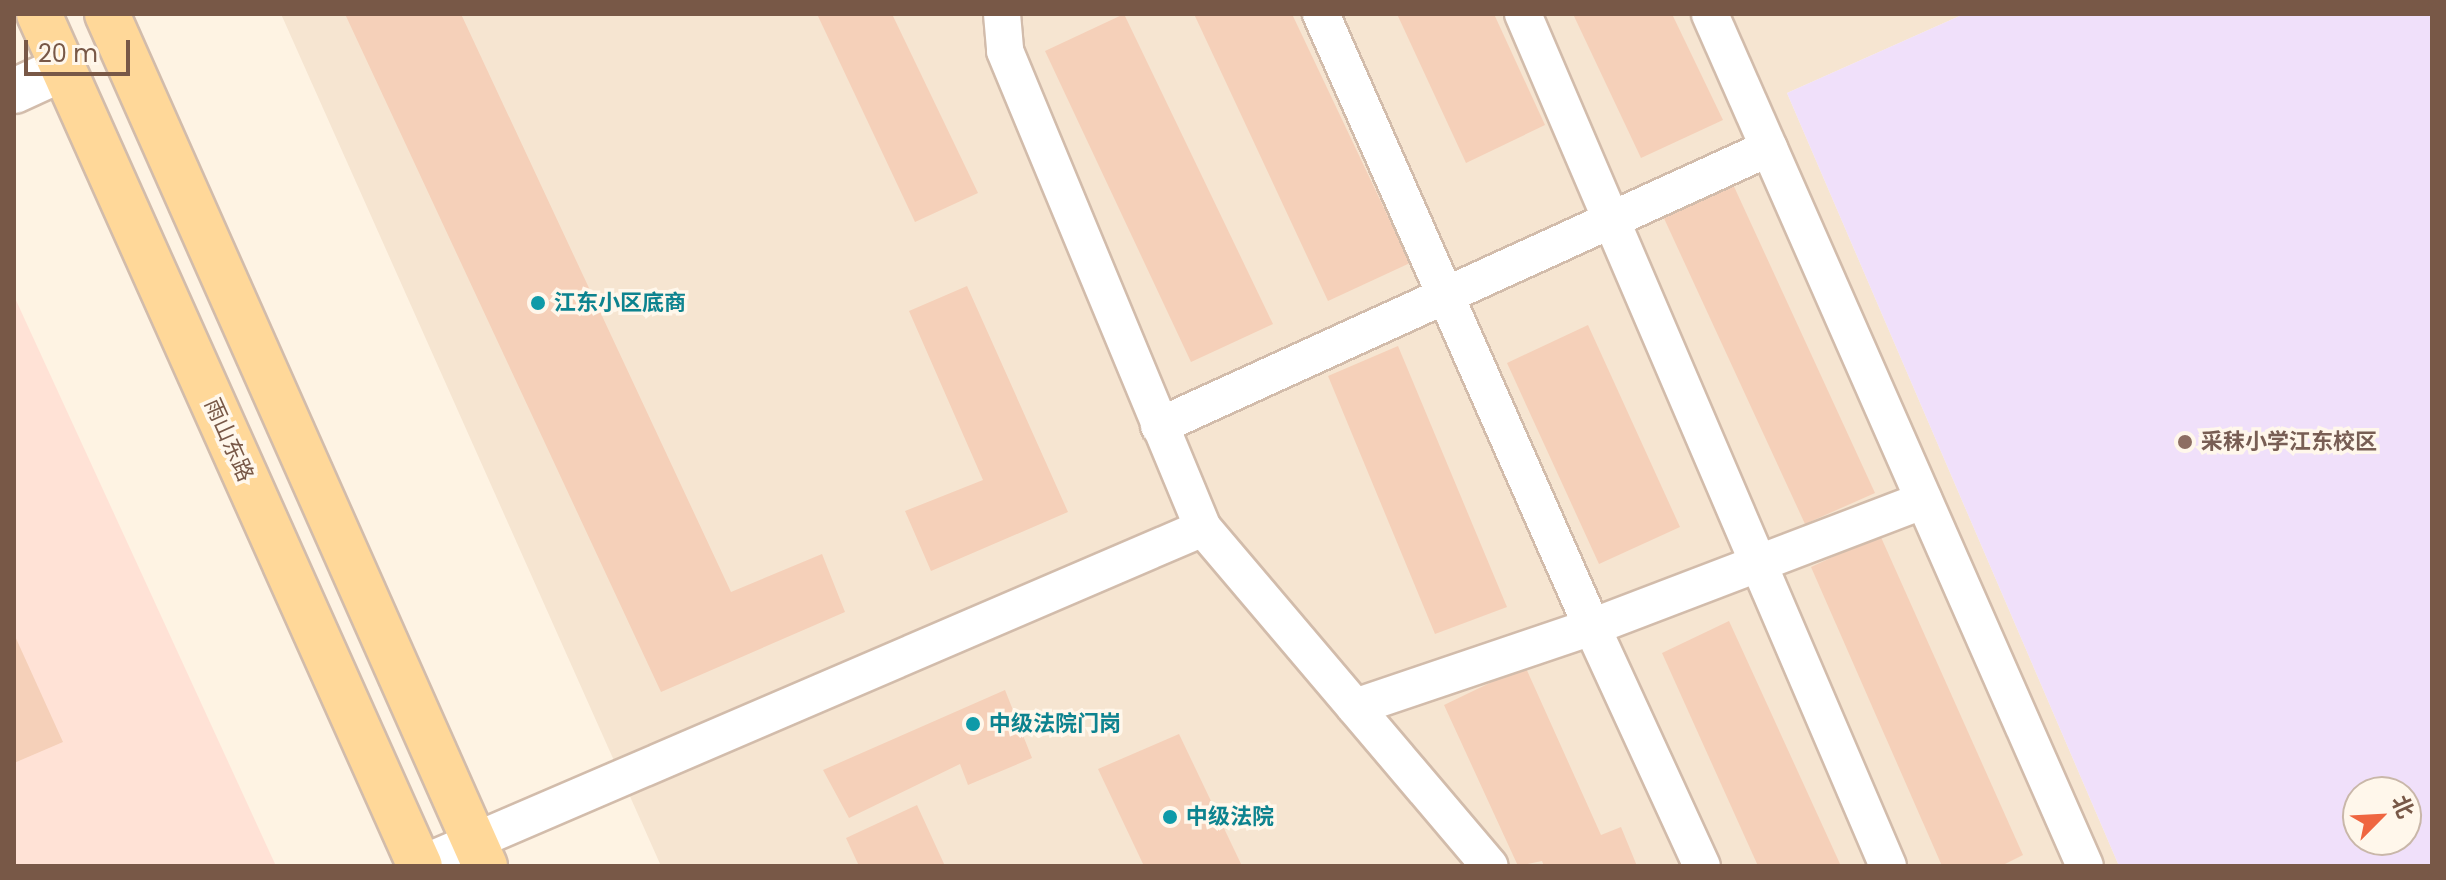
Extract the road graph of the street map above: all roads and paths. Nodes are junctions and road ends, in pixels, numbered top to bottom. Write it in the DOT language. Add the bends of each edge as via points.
graph roads {
  1 [pos="39,14"];
  2 [pos="107,14"];
  3 [pos="1321,14"];
  4 [pos="1523,14"];
  5 [pos="1710,14"];
  6 [pos="1012,19"];
  7 [pos="62,69"];
  8 [pos="14,91"];
  9 [pos="1769,148"];
  10 [pos="1613,218"];
  11 [pos="1445,295"];
  12 [pos="1159,426"];
  13 [pos="1924,500"];
  14 [pos="1203,528"];
  15 [pos="1592,627"];
  16 [pos="1355,707"];
  17 [pos="480,853"];
  18 [pos="418,866"];
  19 [pos="1490,866"];
  20 [pos="1702,866"];
  21 [pos="1888,866"];
  22 [pos="2085,866"];
  1 -- 7 [label="main road, 雨山东路"];
  2 -- 17 [label="main road"];
  3 -- 11 [label="street"];
  4 -- 10 [label="street"];
  5 -- 9 [label="street"];
  6 -- 12 [label="street" via="1005,51"];
  7 -- 8 [label="street"];
  7 -- 18 [label="main road, 雨山东路"];
  9 -- 10 [label="street"];
  9 -- 13 [label="street"];
  10 -- 11 [label="street"];
  10 -- 21 [label="street"];
  11 -- 12 [label="street"];
  11 -- 15 [label="street"];
  12 -- 14 [label="street"];
  13 -- 15 [label="street"];
  13 -- 22 [label="street"];
  14 -- 16 [label="street"];
  14 -- 17 [label="street"];
  15 -- 16 [label="street"];
  15 -- 20 [label="street"];
  16 -- 19 [label="street"];
  17 -- 18 [label="street"];
}
